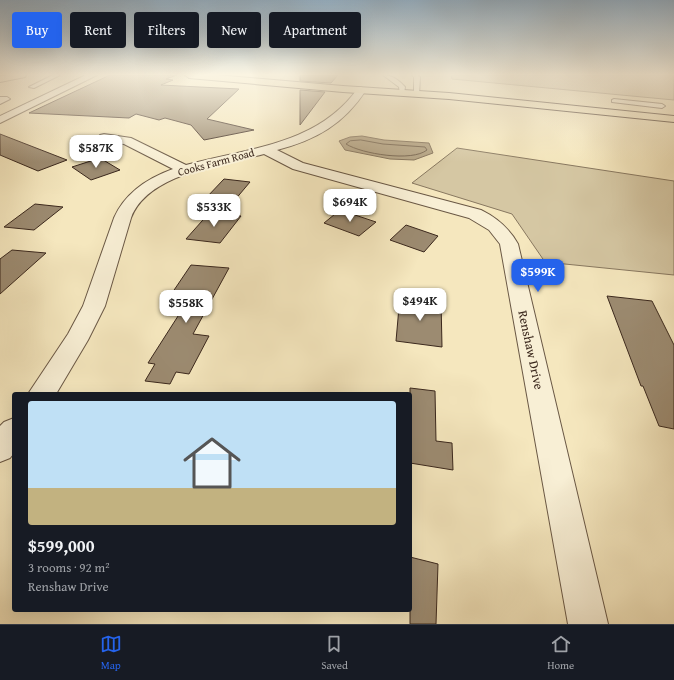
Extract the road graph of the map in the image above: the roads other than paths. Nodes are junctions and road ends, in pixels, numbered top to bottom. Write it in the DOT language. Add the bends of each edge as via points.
graph roads {
  1 [pos="33,104"];
  2 [pos="351,104"];
  3 [pos="525,104"];
  4 [pos="645,104"];
  5 [pos="646,104"];
  6 [pos="662,106"];
  7 [pos="652,116"];
  8 [pos="674,119"];
  9 [pos="0,120"];
  10 [pos="104,138"];
  11 [pos="265,149"];
  12 [pos="185,170"];
  13 [pos="42,392"];
  14 [pos="12,433"];
  15 [pos="0,448"];
  16 [pos="588,624"];
  1 -- 9 [label="street"];
  2 -- 11 [label="street, Cooks Farm Road" via="327,124 296,139"];
  3 -- 7 [label="main road"];
  4 -- 7 [label="lane"];
  5 -- 6 [label="lane"];
  7 -- 8 [label="main road"];
  10 -- 12 [label="street" via="127,141"];
  11 -- 12 [label="street, Cooks Farm Road"];
  11 -- 16 [label="street, Renshaw Drive" via="298,166 475,214 494,224 506,237 522,302"];
  12 -- 13 [label="street, Cooks Farm Road" via="149,186 127,206 94,305 78,337"];
  14 -- 15 [label="street"];
}
